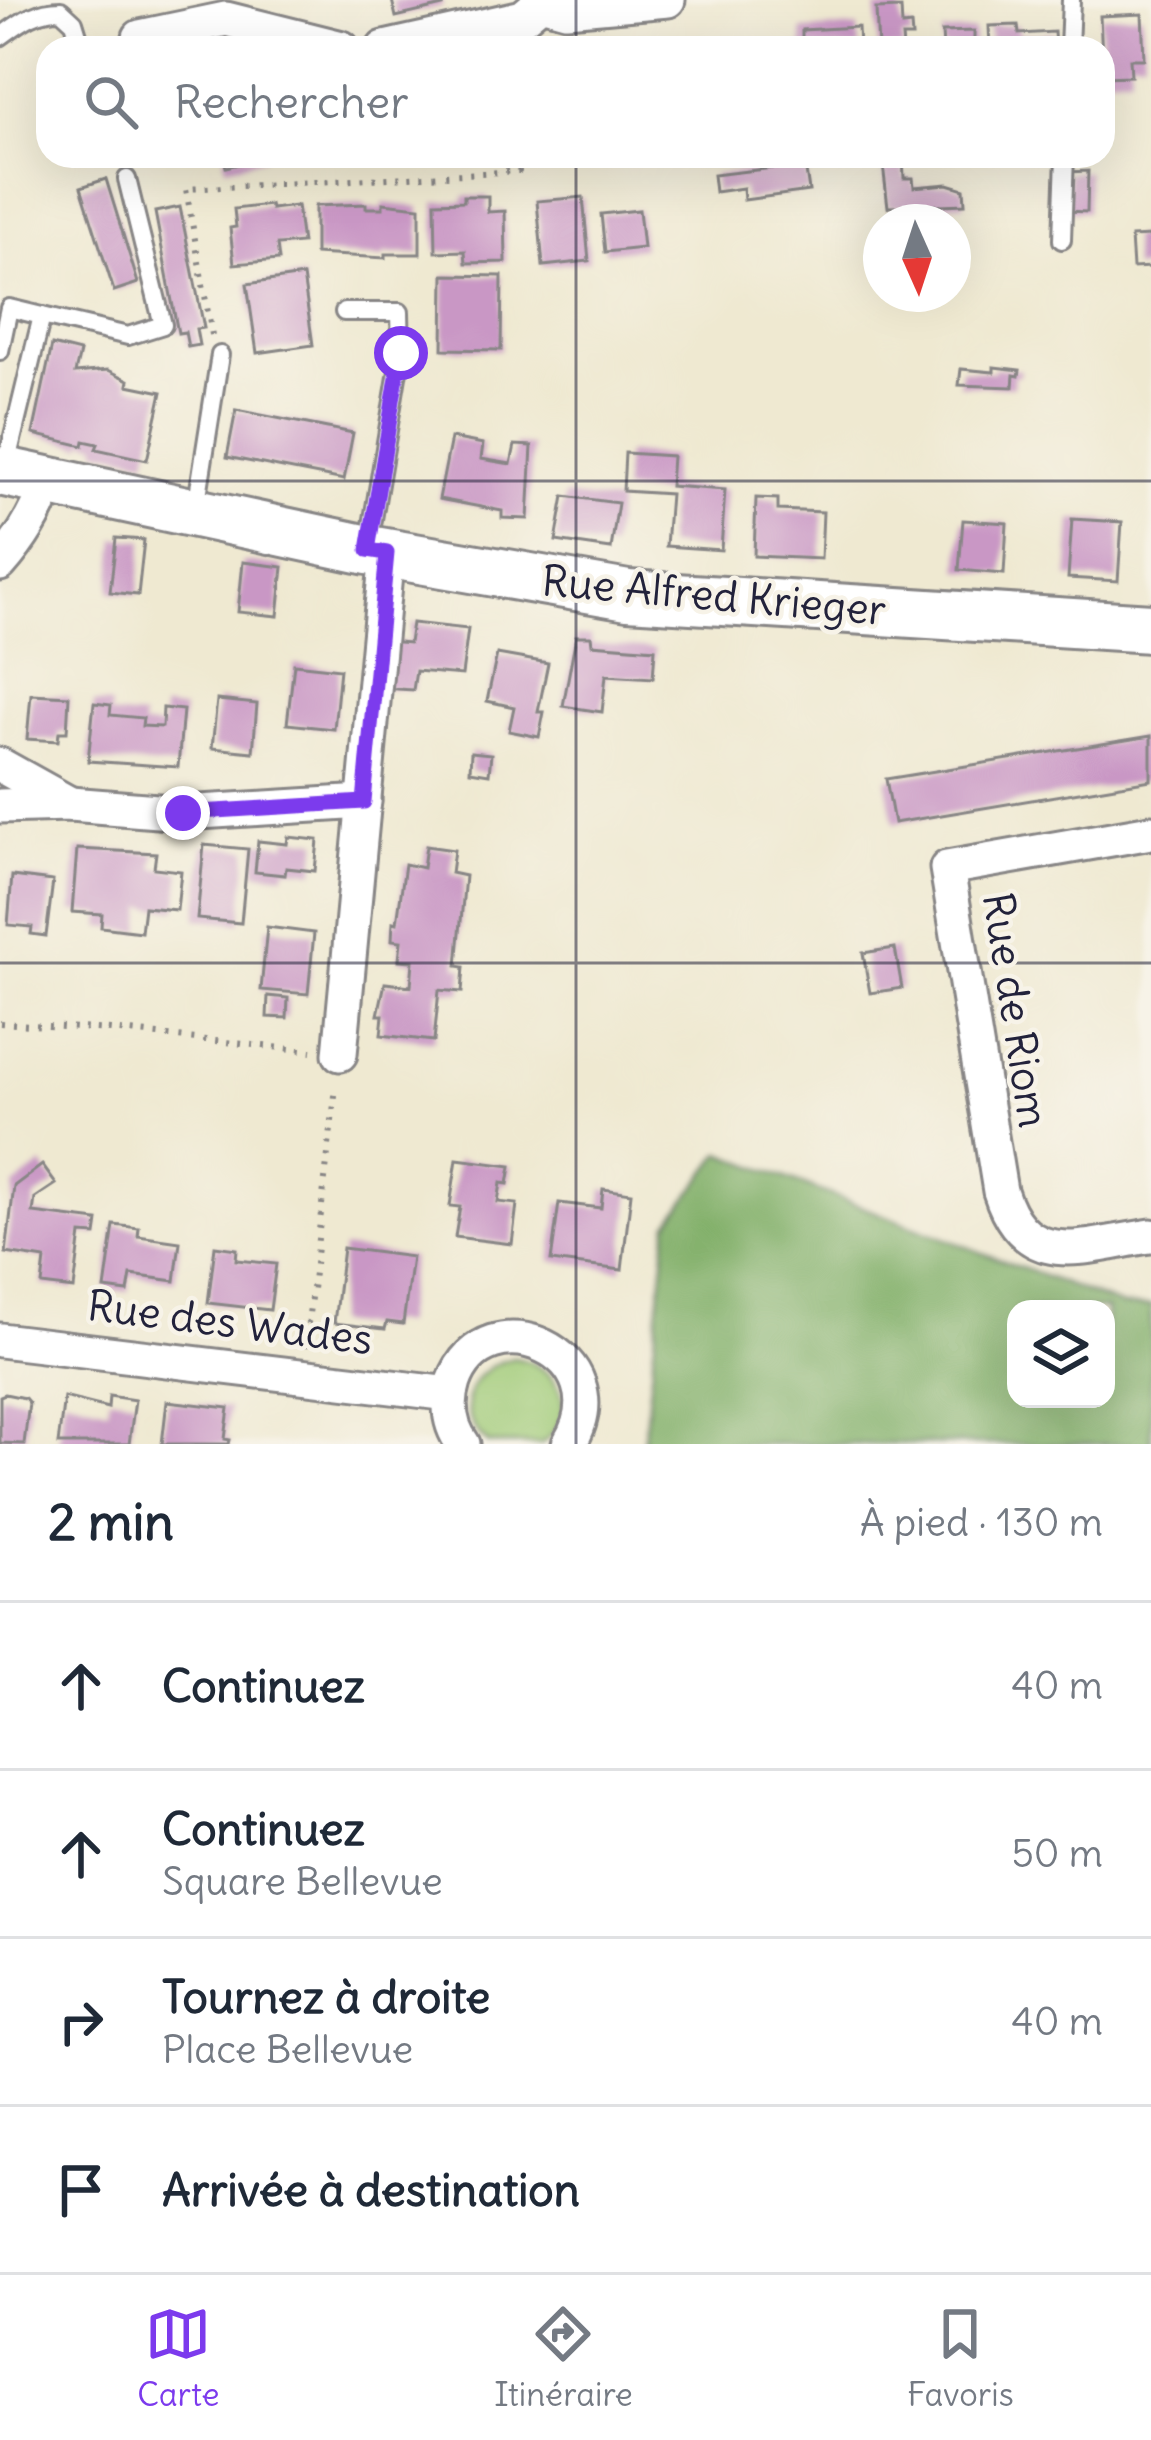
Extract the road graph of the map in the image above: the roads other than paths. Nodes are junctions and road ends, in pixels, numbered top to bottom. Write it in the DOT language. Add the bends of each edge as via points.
graph roads {
  1 [pos="668,0"];
  2 [pos="1071,0"];
  3 [pos="538,1"];
  4 [pos="587,4"];
  5 [pos="78,36"];
  6 [pos="145,36"];
  7 [pos="294,36"];
  8 [pos="438,36"];
  9 [pos="1070,36"];
  10 [pos="0,37"];
  11 [pos="1065,168"];
  12 [pos="127,179"];
  13 [pos="1062,240"];
  14 [pos="344,312"];
  15 [pos="42,316"];
  16 [pos="0,351"];
  17 [pos="220,356"];
  18 [pos="0,392"];
  19 [pos="22,398"];
  20 [pos="17,474"];
  21 [pos="194,514"];
  22 [pos="377,552"];
  23 [pos="0,564"];
  24 [pos="1151,628"];
  25 [pos="0,765"];
  26 [pos="364,802"];
  27 [pos="70,804"];
  28 [pos="0,806"];
  29 [pos="1151,832"];
  30 [pos="340,1054"];
  31 [pos="1151,1236"];
  32 [pos="0,1340"];
  33 [pos="450,1394"];
  34 [pos="463,1444"];
  35 [pos="569,1444"];
  1 -- 4 [label="street"];
  2 -- 9 [label="lane"];
  3 -- 4 [label="street" via="566,9"];
  3 -- 8 [label="street" via="523,17"];
  5 -- 10 [label="lane" via="62,10 44,10"];
  6 -- 7 [label="street" via="226,19"];
  11 -- 13 [label="lane"];
  12 -- 15 [label="lane" via="163,325 128,336"];
  14 -- 22 [label="lane" via="400,312"];
  15 -- 16 [label="lane" via="9,308"];
  15 -- 19 [label="lane"];
  17 -- 21 [label="lane"];
  18 -- 19 [label="lane"];
  19 -- 20 [label="lane"];
  20 -- 21 [label="street, Rue Alfred Krieger"];
  20 -- 23 [label="street" via="43,499"];
  21 -- 22 [label="street, Rue Alfred Krieger"];
  22 -- 24 [label="street, Rue Alfred Krieger" via="628,596"];
  22 -- 26 [label="street"];
  25 -- 27 [label="street"];
  26 -- 27 [label="street" via="183,813"];
  26 -- 30 [label="street"];
  27 -- 28 [label="street"];
  29 -- 31 [label="street, Rue de Riom" via="947,868 1010,1221 1036,1244 1062,1249"];
  32 -- 33 [label="street, Rue des Wades"];
  33 -- 34 [label="street"];
  33 -- 35 [label="street" via="472,1355 490,1343 534,1341 554,1350 580,1386 583,1408"];
}
